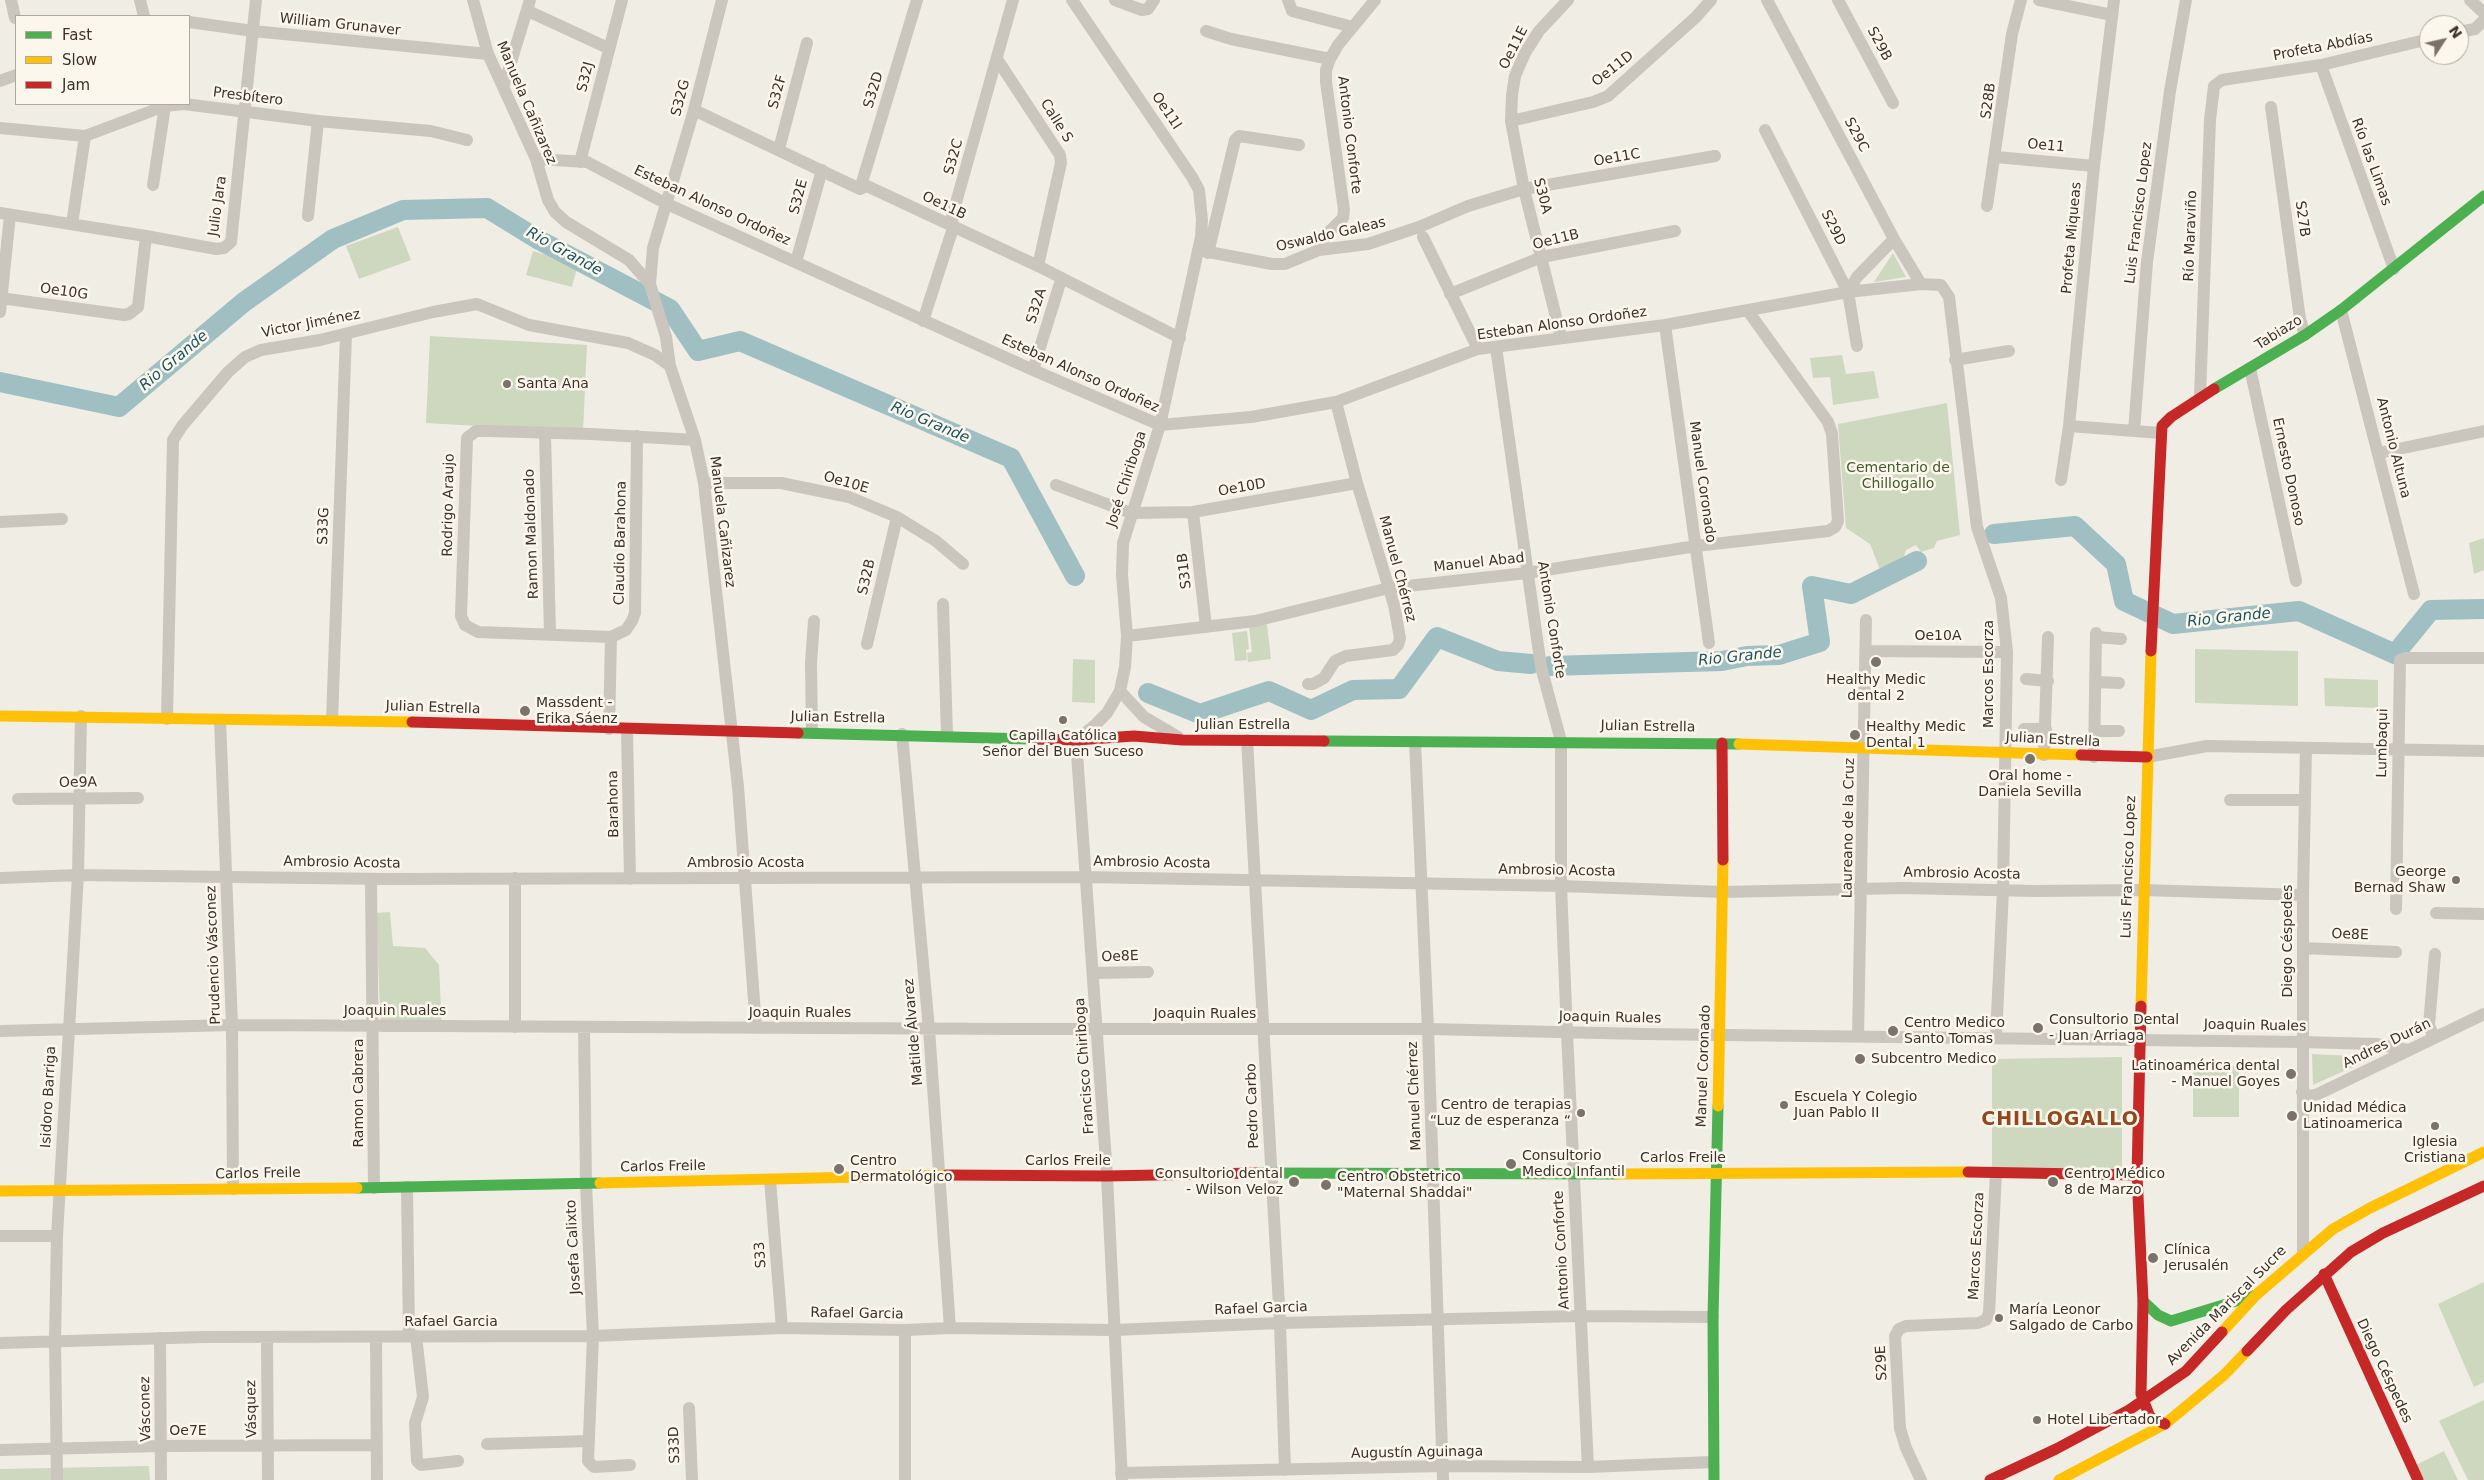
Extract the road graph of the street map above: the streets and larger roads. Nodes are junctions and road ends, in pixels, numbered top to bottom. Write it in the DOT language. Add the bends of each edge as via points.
graph roads {
  1 [pos="11,0"];
  2 [pos="140,0"];
  3 [pos="256,0"];
  4 [pos="473,0"];
  5 [pos="622,0"];
  6 [pos="722,0"];
  7 [pos="917,0"];
  8 [pos="1013,0"];
  9 [pos="1072,0"];
  10 [pos="1115,0"];
  11 [pos="1288,0"];
  12 [pos="1375,0"];
  13 [pos="1568,0"];
  14 [pos="1710,0"];
  15 [pos="1767,0"];
  16 [pos="1838,0"];
  17 [pos="2021,0"];
  18 [pos="2039,0"];
  19 [pos="2114,0"];
  20 [pos="2186,0"];
  21 [pos="2470,0"];
  22 [pos="1153,2"];
  23 [pos="529,5"];
  24 [pos="2484,14"];
  25 [pos="144,15"];
  26 [pos="2112,15"];
  27 [pos="15,18"];
  28 [pos="2484,20"];
  29 [pos="190,22"];
  30 [pos="1353,27"];
  31 [pos="2469,30"];
  32 [pos="253,31"];
  33 [pos="1206,31"];
  34 [pos="2419,41"];
  35 [pos="807,43"];
  36 [pos="608,48"];
  37 [pos="488,54"];
  38 [pos="996,59"];
  39 [pos="1330,59"];
  40 [pos="2321,65"];
  41 [pos="15,75"];
  42 [pos="2222,80"];
  43 [pos="0,82"];
  44 [pos="504,85"];
  45 [pos="1893,103"];
  46 [pos="174,105"];
  47 [pos="190,105"];
  48 [pos="165,106"];
  49 [pos="2271,107"];
  50 [pos="243,110"];
  51 [pos="694,110"];
  52 [pos="318,121"];
  53 [pos="1511,121"];
  54 [pos="0,128"];
  55 [pos="1765,130"];
  56 [pos="85,136"];
  57 [pos="467,140"];
  58 [pos="1299,145"];
  59 [pos="779,149"];
  60 [pos="1715,156"];
  61 [pos="1996,157"];
  62 [pos="536,160"];
  63 [pos="580,162"];
  64 [pos="2094,166"];
  65 [pos="822,170"];
  66 [pos="152,185"];
  67 [pos="860,189"];
  68 [pos="1524,190"];
  69 [pos="2484,196"];
  70 [pos="665,203"];
  71 [pos="1987,206"];
  72 [pos="5,214"];
  73 [pos="308,216"];
  74 [pos="72,224"];
  75 [pos="953,228"];
  76 [pos="1674,231"];
  77 [pos="146,236"];
  78 [pos="1423,237"];
  79 [pos="1894,239"];
  80 [pos="1319,250"];
  81 [pos="1203,251"];
  82 [pos="1542,257"];
  83 [pos="796,262"];
  84 [pos="1038,266"];
  85 [pos="2394,268"];
  86 [pos="1061,280"];
  87 [pos="650,284"];
  88 [pos="1921,284"];
  89 [pos="1945,287"];
  90 [pos="1848,292"];
  91 [pos="1450,294"];
  92 [pos="1,298"];
  93 [pos="1748,310"];
  94 [pos="2341,310"];
  95 [pos="0,312"];
  96 [pos="923,321"];
  97 [pos="1665,325"];
  98 [pos="346,334"];
  99 [pos="2305,335"];
  100 [pos="1561,337"];
  101 [pos="1180,338"];
  102 [pos="1858,346"];
  103 [pos="1496,347"];
  104 [pos="1478,349"];
  105 [pos="2008,351"];
  106 [pos="1955,360"];
  107 [pos="670,366"];
  108 [pos="2250,368"];
  109 [pos="1032,370"];
  110 [pos="2200,398"];
  111 [pos="1336,402"];
  112 [pos="1160,425"];
  113 [pos="2069,426"];
  114 [pos="2134,431"];
  115 [pos="2484,431"];
  116 [pos="545,432"];
  117 [pos="2161,433"];
  118 [pos="637,436"];
  119 [pos="695,440"];
  120 [pos="2379,453"];
  121 [pos="2061,480"];
  122 [pos="704,483"];
  123 [pos="1357,483"];
  124 [pos="1056,485"];
  125 [pos="1192,512"];
  126 [pos="1131,513"];
  127 [pos="897,517"];
  128 [pos="62,519"];
  129 [pos="0,522"];
  130 [pos="1696,546"];
  131 [pos="963,564"];
  132 [pos="1527,573"];
  133 [pos="2296,581"];
  134 [pos="1389,588"];
  135 [pos="2414,594"];
  136 [pos="943,604"];
  137 [pos="1866,620"];
  138 [pos="814,621"];
  139 [pos="1206,627"];
  140 [pos="550,634"];
  141 [pos="1127,636"];
  142 [pos="611,637"];
  143 [pos="2048,638"];
  144 [pos="2121,639"];
  145 [pos="1709,643"];
  146 [pos="867,644"];
  147 [pos="1867,651"];
  148 [pos="2007,652"];
  149 [pos="2484,658"];
  150 [pos="2026,680"];
  151 [pos="2048,680"];
  152 [pos="2096,682"];
  153 [pos="2119,683"];
  154 [pos="1308,684"];
  155 [pos="1120,691"];
  156 [pos="0,716"];
  157 [pos="81,716"];
  158 [pos="166,719"];
  159 [pos="220,720"];
  160 [pos="332,720"];
  161 [pos="609,728"];
  162 [pos="627,729"];
  163 [pos="2024,729"];
  164 [pos="2046,729"];
  165 [pos="730,730"];
  166 [pos="2119,731"];
  167 [pos="2095,732"];
  168 [pos="812,733"];
  169 [pos="902,734"];
  170 [pos="948,736"];
  171 [pos="1076,740"];
  172 [pos="1182,740"];
  173 [pos="1247,740"];
  174 [pos="1561,741"];
  175 [pos="1415,742"];
  176 [pos="1722,742"];
  177 [pos="1866,747"];
  178 [pos="2306,748"];
  179 [pos="2398,749"];
  180 [pos="2484,751"];
  181 [pos="2004,752"];
  182 [pos="2044,755"];
  183 [pos="2094,757"];
  184 [pos="2147,757"];
  185 [pos="80,798"];
  186 [pos="138,798"];
  187 [pos="18,799"];
  188 [pos="2230,800"];
  189 [pos="2304,800"];
  190 [pos="78,876"];
  191 [pos="914,876"];
  192 [pos="226,877"];
  193 [pos="1086,877"];
  194 [pos="0,878"];
  195 [pos="515,878"];
  196 [pos="746,878"];
  197 [pos="370,879"];
  198 [pos="630,879"];
  199 [pos="1257,880"];
  200 [pos="1422,884"];
  201 [pos="1561,886"];
  202 [pos="1862,889"];
  203 [pos="2003,890"];
  204 [pos="2143,890"];
  205 [pos="1723,892"];
  206 [pos="2303,895"];
  207 [pos="2396,909"];
  208 [pos="2436,913"];
  209 [pos="2484,914"];
  210 [pos="2303,948"];
  211 [pos="2396,952"];
  212 [pos="2435,954"];
  213 [pos="1148,972"];
  214 [pos="1094,973"];
  215 [pos="2484,1014"];
  216 [pos="232,1025"];
  217 [pos="374,1027"];
  218 [pos="515,1027"];
  219 [pos="584,1027"];
  220 [pos="756,1027"];
  221 [pos="1098,1028"];
  222 [pos="68,1029"];
  223 [pos="929,1029"];
  224 [pos="1428,1029"];
  225 [pos="1265,1030"];
  226 [pos="0,1031"];
  227 [pos="1567,1033"];
  228 [pos="1720,1035"];
  229 [pos="1858,1037"];
  230 [pos="1996,1037"];
  231 [pos="2434,1038"];
  232 [pos="2139,1040"];
  233 [pos="2302,1042"];
  234 [pos="2408,1050"];
  235 [pos="2302,1092"];
  236 [pos="2484,1152"];
  237 [pos="1572,1172"];
  238 [pos="1270,1173"];
  239 [pos="1716,1173"];
  240 [pos="1996,1173"];
  241 [pos="1433,1174"];
  242 [pos="941,1175"];
  243 [pos="2137,1175"];
  244 [pos="1107,1176"];
  245 [pos="770,1180"];
  246 [pos="586,1184"];
  247 [pos="2484,1186"];
  248 [pos="406,1187"];
  249 [pos="374,1188"];
  250 [pos="232,1189"];
  251 [pos="0,1191"];
  252 [pos="59,1191"];
  253 [pos="0,1236"];
  254 [pos="57,1236"];
  255 [pos="2303,1253"];
  256 [pos="2324,1274"];
  257 [pos="2256,1296"];
  258 [pos="2143,1301"];
  259 [pos="1580,1316"];
  260 [pos="1713,1317"];
  261 [pos="1438,1320"];
  262 [pos="1986,1320"];
  263 [pos="1280,1323"];
  264 [pos="782,1328"];
  265 [pos="950,1328"];
  266 [pos="905,1330"];
  267 [pos="1114,1330"];
  268 [pos="412,1336"];
  269 [pos="593,1336"];
  270 [pos="160,1338"];
  271 [pos="267,1338"];
  272 [pos="376,1338"];
  273 [pos="54,1341"];
  274 [pos="0,1344"];
  275 [pos="2142,1401"];
  276 [pos="689,1408"];
  277 [pos="2129,1410"];
  278 [pos="2164,1424"];
  279 [pos="589,1441"];
  280 [pos="487,1444"];
  281 [pos="268,1445"];
  282 [pos="377,1445"];
  283 [pos="161,1446"];
  284 [pos="56,1448"];
  285 [pos="0,1450"];
  286 [pos="458,1461"];
  287 [pos="1713,1462"];
  288 [pos="630,1465"];
  289 [pos="1443,1466"];
  290 [pos="1588,1466"];
  291 [pos="1284,1470"];
  292 [pos="1121,1476"];
  293 [pos="57,1480"];
  294 [pos="161,1480"];
  295 [pos="268,1480"];
  296 [pos="377,1480"];
  297 [pos="692,1480"];
  298 [pos="905,1480"];
  299 [pos="1443,1480"];
  300 [pos="1714,1480"];
  301 [pos="1921,1480"];
  302 [pos="1990,1480"];
  303 [pos="2017,1480"];
  304 [pos="2059,1480"];
  305 [pos="2418,1480"];
  1 -- 27 [label="street"];
  2 -- 25 [label="street"];
  3 -- 32 [label="street, Julio Jara"];
  4 -- 37 [label="street, Manuela Cañizarez"];
  5 -- 36 [label="street, S32J"];
  6 -- 51 [label="street, S32G"];
  7 -- 67 [label="street, S32D"];
  8 -- 38 [label="street, S32C"];
  9 -- 81 [label="street, Oe11l" via="1196,183"];
  10 -- 22 [label="street" via="1142,10 1148,9"];
  11 -- 30 [label="street" via="1292,11"];
  12 -- 30 [label="street, Antonio Conforte"];
  13 -- 53 [label="street, Oe11E" via="1539,31 1525,53 1515,76"];
  14 -- 53 [label="street, Oe11D" via="1696,18 1608,96"];
  15 -- 79 [label="street, S29C"];
  16 -- 45 [label="street, S29B"];
  17 -- 61 [label="street, S28B" via="2012,34"];
  18 -- 26 [label="street"];
  19 -- 26 [label="street, Profeta Miqueas"];
  20 -- 114 [label="street, Luis Francisco Lopez" via="2147,262"];
  21 -- 24 [label="street"];
  23 -- 36 [label="street"];
  23 -- 44 [label="street"];
  26 -- 64 [label="street, Profeta Miqueas"];
  28 -- 31 [label="street"];
  29 -- 32 [label="street, William Grunaver"];
  30 -- 39 [label="street, Antonio Conforte"];
  32 -- 37 [label="street, William Grunaver"];
  32 -- 50 [label="street, Julio Jara"];
  33 -- 39 [label="street"];
  34 -- 40 [label="street, Profeta Abdías"];
  35 -- 59 [label="street, S32F"];
  36 -- 63 [label="street, S32J"];
  37 -- 44 [label="street, Manuela Cañizarez"];
  38 -- 75 [label="street, S32C" via="952,218"];
  38 -- 84 [label="street, Calle S" via="1060,155 1061,163"];
  39 -- 80 [label="street, Antonio Conforte" via="1326,82 1344,210 1342,218 1325,236"];
  40 -- 42 [label="street, Profeta Abdías"];
  40 -- 85 [label="street, Río las Limas"];
  41 -- 43 [label="street"];
  42 -- 110 [label="street, Río Maraviño" via="2212,90"];
  44 -- 62 [label="street, Manuela Cañizarez"];
  46 -- 48 [label="street, Presbítero"];
  47 -- 50 [label="street, Presbítero"];
  48 -- 56 [label="street, Presbítero"];
  48 -- 66 [label="street"];
  49 -- 99 [label="street, S27B" via="2300,319"];
  50 -- 52 [label="street, Presbítero"];
  50 -- 77 [label="street, Julio Jara" via="231,242 216,249"];
  51 -- 59 [label="street, Oe11B"];
  51 -- 70 [label="street, S32G"];
  52 -- 57 [label="street, Presbítero" via="431,131"];
  52 -- 73 [label="street"];
  53 -- 68 [label="street, S30A"];
  54 -- 56 [label="street, Presbítero"];
  55 -- 90 [label="street, S29D"];
  56 -- 74 [label="street"];
  58 -- 81 [label="street" via="1239,136 1235,140"];
  59 -- 65 [label="street, Oe11B"];
  60 -- 68 [label="street, Oe11C"];
  61 -- 64 [label="street, Oe11"];
  61 -- 71 [label="street, S28B"];
  62 -- 63 [label="street, Esteban Alonso Ordoñez"];
  62 -- 87 [label="street, Manuela Cañizarez" via="555,212 630,260"];
  63 -- 70 [label="street, Esteban Alonso Ordoñez" via="587,162"];
  64 -- 113 [label="street, Profeta Miqueas"];
  65 -- 67 [label="street, Oe11B"];
  65 -- 83 [label="street, S32E"];
  67 -- 75 [label="street, Oe11B" via="867,186"];
  68 -- 80 [label="street, Oswaldo Galeas" via="1468,206 1368,244"];
  68 -- 82 [label="street, S30A"];
  69 -- 85 [label="street, Tabiazo"];
  70 -- 83 [label="street, Esteban Alonso Ordoñez"];
  70 -- 87 [label="street, S32G" via="653,248"];
  72 -- 74 [label="street, Julio Jara"];
  72 -- 92 [label="street"];
  74 -- 77 [label="street, Julio Jara"];
  75 -- 84 [label="street, Oe11B"];
  75 -- 96 [label="street, S32C"];
  76 -- 82 [label="street, Oe11B"];
  77 -- 92 [label="street, Oe10G" via="138,307 129,314"];
  78 -- 91 [label="street"];
  79 -- 88 [label="street, S29C"];
  79 -- 90 [label="street" via="1857,277"];
  80 -- 81 [label="street, Oswaldo Galeas" via="1285,264"];
  81 -- 101 [label="street, José Chiriboga"];
  82 -- 91 [label="street, Oe11B"];
  82 -- 100 [label="street, S30A"];
  83 -- 96 [label="street, Esteban Alonso Ordoñez"];
  84 -- 86 [label="street, Oe11B"];
  85 -- 94 [label="street, Tabiazo"];
  86 -- 101 [label="street, Oe11B"];
  86 -- 109 [label="street, S32A"];
  87 -- 107 [label="street, Manuela Cañizarez" via="666,337"];
  88 -- 89 [label="street, Esteban Alonso Ordoñez"];
  88 -- 90 [label="street, Esteban Alonso Ordoñez"];
  89 -- 106 [label="street, Marcos Escorza" via="1949,297"];
  90 -- 93 [label="street, Esteban Alonso Ordoñez"];
  90 -- 102 [label="street, S29D"];
  91 -- 104 [label="street"];
  92 -- 95 [label="street"];
  93 -- 97 [label="street, Esteban Alonso Ordoñez"];
  93 -- 130 [label="street, Manuel Abad" via="1828,422 1832,434 1838,520 1828,531"];
  94 -- 99 [label="street, Tabiazo"];
  94 -- 120 [label="street, Antonio Altuna"];
  96 -- 109 [label="street, Esteban Alonso Ordoñez"];
  97 -- 100 [label="street, Esteban Alonso Ordoñez"];
  97 -- 130 [label="street, Manuel Coronado"];
  98 -- 107 [label="street, Victor Jiménez" via="477,304 529,325 628,343"];
  98 -- 158 [label="street, Victor Jiménez" via="261,350 246,356 228,372 173,440"];
  98 -- 160 [label="street, S33G"];
  99 -- 108 [label="street, Tabiazo"];
  100 -- 103 [label="street, Esteban Alonso Ordoñez"];
  101 -- 112 [label="street, José Chiriboga"];
  103 -- 104 [label="street, Esteban Alonso Ordoñez"];
  103 -- 132 [label="street, Antonio Conforte"];
  104 -- 111 [label="street, Esteban Alonso Ordoñez"];
  105 -- 106 [label="street"];
  106 -- 148 [label="street, Marcos Escorza" via="1977,527 2001,598"];
  107 -- 119 [label="street, Manuela Cañizarez"];
  108 -- 110 [label="street, Tabiazo"];
  108 -- 133 [label="street, Ernesto Donoso"];
  109 -- 112 [label="street, Esteban Alonso Ordoñez"];
  110 -- 117 [label="street, Tabiazo" via="2165,422"];
  111 -- 112 [label="street, Esteban Alonso Ordoñez" via="1251,417"];
  111 -- 123 [label="street, Manuel Chérrez"];
  112 -- 126 [label="street, José Chiriboga"];
  113 -- 114 [label="street"];
  113 -- 121 [label="street, Profeta Miqueas"];
  114 -- 117 [label="street"];
  115 -- 120 [label="street"];
  116 -- 118 [label="street, Rodrigo Araujo"];
  116 -- 140 [label="street, Ramon Maldonado"];
  116 -- 140 [label="street, Rodrigo Araujo" via="476,432 467,438 461,616 473,631"];
  117 -- 184 [label="street, Luis Francisco Lopez"];
  118 -- 119 [label="street, Rodrigo Araujo"];
  118 -- 142 [label="street, Claudio Barahona" via="635,613 626,630"];
  119 -- 122 [label="street, Manuela Cañizarez"];
  120 -- 135 [label="street, Antonio Altuna"];
  122 -- 127 [label="street, Oe10E" via="781,483 849,497"];
  122 -- 165 [label="street, Manuela Cañizarez"];
  123 -- 125 [label="street, Oe10D"];
  123 -- 134 [label="street, Manuel Chérrez"];
  124 -- 126 [label="street"];
  125 -- 126 [label="street, Oe10D"];
  125 -- 139 [label="street, S31B"];
  126 -- 141 [label="street, José Chiriboga" via="1123,543"];
  127 -- 131 [label="street, Oe10E" via="936,541"];
  127 -- 146 [label="street, S32B"];
  128 -- 129 [label="street"];
  130 -- 132 [label="street, Manuel Abad"];
  130 -- 145 [label="street, Manuel Coronado"];
  132 -- 134 [label="street, Manuel Abad"];
  132 -- 174 [label="street, Antonio Conforte" via="1541,667"];
  134 -- 139 [label="street, Manuel Abad" via="1255,621"];
  134 -- 154 [label="street, Manuel Chérrez" via="1400,638 1398,645 1393,650 1346,656 1335,661 1318,682"];
  136 -- 170 [label="street"];
  137 -- 147 [label="street, Laureano de la Cruz"];
  138 -- 168 [label="street" via="810,663"];
  139 -- 141 [label="street, Manuel Abad"];
  140 -- 142 [label="street, Rodrigo Araujo"];
  141 -- 155 [label="street, José Chiriboga"];
  142 -- 161 [label="street"];
  143 -- 151 [label="street"];
  144 -- 152 [label="street" via="2096,635"];
  147 -- 148 [label="street, Oe10A"];
  147 -- 177 [label="street, Laureano de la Cruz"];
  148 -- 181 [label="street, Marcos Escorza"];
  149 -- 179 [label="street, Lumbaqui" via="2400,660"];
  150 -- 151 [label="street"];
  151 -- 164 [label="street"];
  152 -- 153 [label="street"];
  152 -- 167 [label="street"];
  155 -- 171 [label="street, José Chiriboga" via="1107,713"];
  155 -- 172 [label="street" via="1144,717"];
  156 -- 157 [label="street, Julian Estrella"];
  157 -- 158 [label="street, Julian Estrella"];
  157 -- 185 [label="street, Isidoro Barriga"];
  158 -- 159 [label="street, Julian Estrella"];
  159 -- 160 [label="street, Julian Estrella"];
  159 -- 192 [label="street, Prudencio Vásconez"];
  160 -- 161 [label="street, Julian Estrella"];
  161 -- 162 [label="street, Julian Estrella"];
  162 -- 165 [label="street, Julian Estrella"];
  162 -- 198 [label="street, Barahona"];
  163 -- 164 [label="street"];
  164 -- 182 [label="street"];
  165 -- 168 [label="street, Julian Estrella"];
  165 -- 196 [label="street, Manuela Cañizarez"];
  166 -- 167 [label="street"];
  167 -- 183 [label="street"];
  168 -- 169 [label="street, Julian Estrella"];
  169 -- 170 [label="street, Julian Estrella"];
  169 -- 191 [label="street, Matilde Álvarez"];
  170 -- 171 [label="street, Julian Estrella"];
  171 -- 172 [label="street, Julian Estrella" via="1134,736"];
  171 -- 193 [label="street, Francisco Chiriboga"];
  172 -- 173 [label="street, Julian Estrella"];
  173 -- 175 [label="street, Julian Estrella"];
  173 -- 199 [label="street, Pedro Carbo"];
  174 -- 175 [label="street, Julian Estrella"];
  174 -- 176 [label="street, Julian Estrella"];
  174 -- 201 [label="street, Antonio Conforte"];
  175 -- 200 [label="street, Manuel Chérrez"];
  176 -- 177 [label="street, Julian Estrella"];
  176 -- 205 [label="street, Manuel Coronado"];
  177 -- 181 [label="street, Julian Estrella"];
  177 -- 202 [label="street, Laureano de la Cruz"];
  178 -- 179 [label="street, Julian Estrella"];
  178 -- 184 [label="street, Julian Estrella" via="2207,746"];
  178 -- 189 [label="street, Diego Céspedes"];
  179 -- 180 [label="street, Julian Estrella"];
  179 -- 207 [label="street, Lumbaqui"];
  181 -- 182 [label="street, Julian Estrella"];
  181 -- 203 [label="street, Marcos Escorza"];
  182 -- 183 [label="street, Julian Estrella"];
  183 -- 184 [label="street, Julian Estrella"];
  184 -- 204 [label="street, Luis Francisco Lopez"];
  185 -- 186 [label="street, Oe9A"];
  185 -- 187 [label="street, Oe9A"];
  185 -- 190 [label="street, Isidoro Barriga"];
  188 -- 189 [label="street"];
  189 -- 206 [label="street, Diego Céspedes"];
  190 -- 192 [label="street, Ambrosio Acosta"];
  190 -- 194 [label="street, Ambrosio Acosta"];
  190 -- 222 [label="street, Isidoro Barriga"];
  191 -- 193 [label="street, Ambrosio Acosta"];
  191 -- 196 [label="street, Ambrosio Acosta"];
  191 -- 223 [label="street, Matilde Álvarez"];
  192 -- 197 [label="street, Ambrosio Acosta"];
  192 -- 216 [label="street, Prudencio Vásconez"];
  193 -- 199 [label="street, Ambrosio Acosta"];
  193 -- 214 [label="street, Francisco Chiriboga"];
  195 -- 197 [label="street, Ambrosio Acosta"];
  195 -- 198 [label="street, Ambrosio Acosta"];
  195 -- 218 [label="street"];
  196 -- 198 [label="street, Ambrosio Acosta"];
  196 -- 220 [label="street, Manuela Cañizarez"];
  197 -- 217 [label="street, Ramon Cabrera"];
  199 -- 200 [label="street, Ambrosio Acosta"];
  199 -- 225 [label="street, Pedro Carbo"];
  200 -- 201 [label="street, Ambrosio Acosta"];
  200 -- 224 [label="street, Manuel Chérrez"];
  201 -- 205 [label="street, Ambrosio Acosta"];
  201 -- 227 [label="street, Antonio Conforte"];
  202 -- 203 [label="street, Ambrosio Acosta"];
  202 -- 205 [label="street, Ambrosio Acosta"];
  202 -- 229 [label="street, Laureano de la Cruz"];
  203 -- 204 [label="street, Ambrosio Acosta"];
  203 -- 230 [label="street, Marcos Escorza"];
  204 -- 206 [label="street, Ambrosio Acosta"];
  204 -- 232 [label="street, Luis Francisco Lopez"];
  205 -- 228 [label="street, Manuel Coronado"];
  206 -- 210 [label="street, Diego Céspedes"];
  208 -- 209 [label="street"];
  210 -- 211 [label="street, Oe8E"];
  210 -- 233 [label="street, Diego Céspedes"];
  212 -- 231 [label="street" via="2429,1025"];
  213 -- 214 [label="street, Oe8E"];
  214 -- 221 [label="street, Francisco Chiriboga"];
  215 -- 231 [label="street, Andres Durán"];
  216 -- 217 [label="street, Joaquin Ruales"];
  216 -- 222 [label="street, Joaquin Ruales"];
  216 -- 250 [label="street, Prudencio Vásconez"];
  217 -- 218 [label="street, Joaquin Ruales"];
  217 -- 249 [label="street, Ramon Cabrera"];
  218 -- 219 [label="street, Joaquin Ruales"];
  219 -- 220 [label="street, Joaquin Ruales"];
  219 -- 246 [label="street, Josefa Calixto"];
  220 -- 223 [label="street, Joaquin Ruales"];
  221 -- 223 [label="street, Joaquin Ruales"];
  221 -- 225 [label="street, Joaquin Ruales"];
  221 -- 244 [label="street, Francisco Chiriboga"];
  222 -- 226 [label="street, Joaquin Ruales"];
  222 -- 252 [label="street, Isidoro Barriga"];
  223 -- 242 [label="street, Matilde Álvarez"];
  224 -- 225 [label="street, Joaquin Ruales"];
  224 -- 227 [label="street, Joaquin Ruales"];
  224 -- 241 [label="street, Manuel Chérrez"];
  225 -- 238 [label="street, Pedro Carbo"];
  227 -- 228 [label="street, Joaquin Ruales"];
  227 -- 237 [label="street, Antonio Conforte"];
  228 -- 229 [label="street, Joaquin Ruales"];
  228 -- 239 [label="street, Manuel Coronado"];
  229 -- 230 [label="street, Joaquin Ruales"];
  230 -- 232 [label="street, Joaquin Ruales"];
  231 -- 234 [label="street, Andres Durán"];
  232 -- 233 [label="street, Joaquin Ruales"];
  232 -- 243 [label="street, Luis Francisco Lopez"];
  233 -- 234 [label="street, Joaquin Ruales" via="2376,1044"];
  233 -- 235 [label="street, Diego Céspedes"];
  234 -- 235 [label="street, Andres Durán" via="2318,1094 2310,1096"];
  235 -- 255 [label="street, Diego Céspedes"];
  236 -- 255 [label="street, Avenida Mariscal Sucre" via="2370,1208 2333,1229"];
  237 -- 239 [label="street, Carlos Freile"];
  237 -- 241 [label="street, Carlos Freile"];
  237 -- 259 [label="street, Antonio Conforte"];
  238 -- 241 [label="street, Carlos Freile"];
  238 -- 244 [label="street, Carlos Freile"];
  238 -- 263 [label="street, Pedro Carbo"];
  239 -- 240 [label="street, Carlos Freile"];
  239 -- 260 [label="street, Manuel Coronado"];
  240 -- 243 [label="street, Carlos Freile"];
  240 -- 262 [label="street, Marcos Escorza" via="1989,1313"];
  241 -- 261 [label="street, Manuel Chérrez"];
  242 -- 244 [label="street, Carlos Freile"];
  242 -- 245 [label="street, Carlos Freile"];
  242 -- 265 [label="street, Matilde Álvarez"];
  243 -- 258 [label="street, Luis Francisco Lopez"];
  244 -- 267 [label="street, Francisco Chiriboga"];
  245 -- 246 [label="street, Carlos Freile"];
  245 -- 264 [label="street, S33"];
  246 -- 248 [label="street, Carlos Freile"];
  246 -- 269 [label="street, Josefa Calixto"];
  247 -- 256 [label="street" via="2383,1233 2350,1252"];
  248 -- 249 [label="street, Carlos Freile"];
  248 -- 268 [label="street"];
  249 -- 250 [label="street, Carlos Freile"];
  250 -- 252 [label="street, Carlos Freile"];
  251 -- 252 [label="street, Carlos Freile"];
  252 -- 254 [label="street, Isidoro Barriga"];
  253 -- 254 [label="street"];
  254 -- 273 [label="street, Isidoro Barriga"];
  255 -- 257 [label="street, Avenida Mariscal Sucre"];
  256 -- 278 [label="street" via="2229,1370"];
  256 -- 305 [label="street, Diego Céspedes"];
  257 -- 258 [label="street" via="2171,1321 2158,1315"];
  257 -- 275 [label="street, Avenida Mariscal Sucre" via="2186,1371"];
  258 -- 275 [label="street, Luis Francisco Lopez"];
  259 -- 260 [label="street, Rafael Garcia"];
  259 -- 261 [label="street, Rafael Garcia"];
  259 -- 290 [label="street, Antonio Conforte"];
  260 -- 287 [label="street, Manuel Coronado"];
  261 -- 263 [label="street, Rafael Garcia"];
  261 -- 289 [label="street, Manuel Chérrez"];
  262 -- 301 [label="street, S29E" via="1906,1326 1895,1336 1900,1428"];
  263 -- 267 [label="street, Rafael Garcia"];
  263 -- 291 [label="street, Pedro Carbo"];
  264 -- 266 [label="street, Rafael Garcia"];
  264 -- 269 [label="street, Rafael Garcia"];
  265 -- 266 [label="street, Rafael Garcia"];
  265 -- 267 [label="street, Rafael Garcia"];
  266 -- 298 [label="street"];
  267 -- 292 [label="street, Francisco Chiriboga"];
  268 -- 269 [label="street, Rafael Garcia"];
  268 -- 272 [label="street, Rafael Garcia"];
  268 -- 286 [label="street" via="422,1397 415,1423 417,1461 421,1465"];
  269 -- 279 [label="street, Josefa Calixto"];
  270 -- 271 [label="street, Rafael Garcia"];
  270 -- 273 [label="street, Rafael Garcia"];
  270 -- 283 [label="street, Vásconez"];
  271 -- 272 [label="street, Rafael Garcia"];
  271 -- 281 [label="street, Vásquez"];
  272 -- 282 [label="street"];
  273 -- 274 [label="street, Rafael Garcia"];
  273 -- 284 [label="street, Isidoro Barriga"];
  275 -- 277 [label="street, Avenida Mariscal Sucre"];
  275 -- 278 [label="street" via="2150,1417"];
  276 -- 297 [label="street, S33D"];
  277 -- 302 [label="street, Avenida Mariscal Sucre"];
  277 -- 303 [label="street" via="2108,1432"];
  278 -- 304 [label="street"];
  279 -- 280 [label="street"];
  279 -- 288 [label="street, Josefa Calixto" via="590,1465"];
  281 -- 282 [label="street, Oe7E"];
  281 -- 283 [label="street, Oe7E"];
  281 -- 295 [label="street, Vásquez"];
  282 -- 296 [label="street"];
  283 -- 284 [label="street, Oe7E"];
  283 -- 294 [label="street, Vásconez"];
  284 -- 285 [label="street, Oe7E"];
  284 -- 293 [label="street, Isidoro Barriga"];
  287 -- 290 [label="street, Augustín Aguinaga"];
  287 -- 300 [label="street, Manuel Coronado"];
  289 -- 290 [label="street, Augustín Aguinaga"];
  289 -- 291 [label="street, Augustín Aguinaga"];
  289 -- 299 [label="street, Manuel Chérrez"];
  291 -- 292 [label="street, Augustín Aguinaga"];
}
